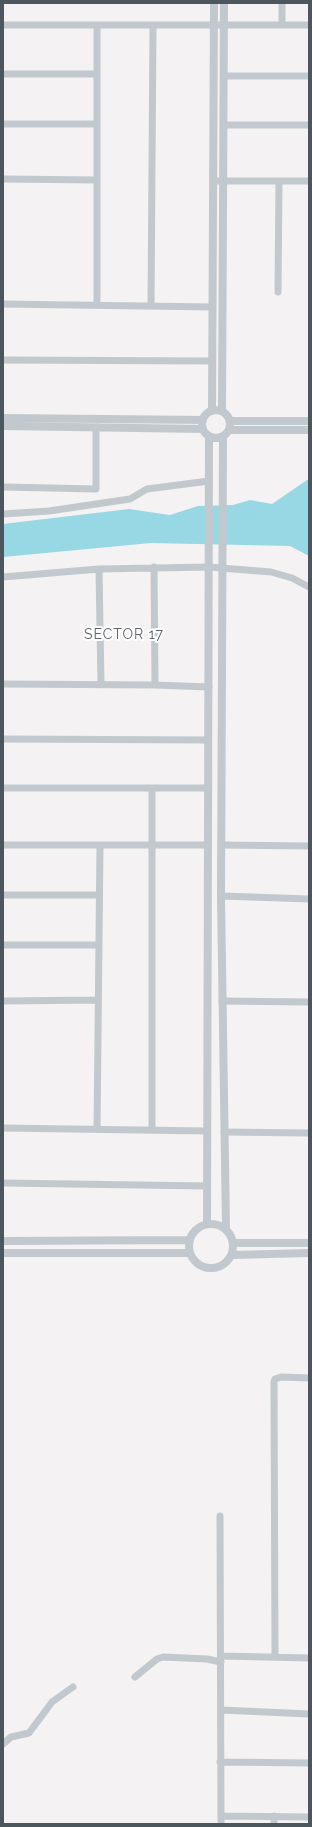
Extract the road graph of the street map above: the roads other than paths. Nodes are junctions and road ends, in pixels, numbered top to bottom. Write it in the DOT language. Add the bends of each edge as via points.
graph roads {
  1 [pos="214,3"];
  2 [pos="224,3"];
  3 [pos="282,3"];
  4 [pos="97,25"];
  5 [pos="224,25"];
  6 [pos="282,25"];
  7 [pos="309,25"];
  8 [pos="3,26"];
  9 [pos="154,26"];
  10 [pos="214,26"];
  11 [pos="3,74"];
  12 [pos="96,74"];
  13 [pos="224,76"];
  14 [pos="309,76"];
  15 [pos="3,124"];
  16 [pos="96,124"];
  17 [pos="224,125"];
  18 [pos="309,125"];
  19 [pos="3,179"];
  20 [pos="97,180"];
  21 [pos="224,180"];
  22 [pos="214,181"];
  23 [pos="280,181"];
  24 [pos="309,181"];
  25 [pos="278,292"];
  26 [pos="3,304"];
  27 [pos="97,305"];
  28 [pos="151,306"];
  29 [pos="212,307"];
  30 [pos="3,360"];
  31 [pos="212,361"];
  32 [pos="212,411"];
  33 [pos="222,412"];
  34 [pos="3,418"];
  35 [pos="202,420"];
  36 [pos="309,422"];
  37 [pos="3,426"];
  38 [pos="96,427"];
  39 [pos="203,429"];
  40 [pos="228,429"];
  41 [pos="309,430"];
  42 [pos="209,436"];
  43 [pos="209,481"];
  44 [pos="3,487"];
  45 [pos="3,514"];
  46 [pos="209,565"];
  47 [pos="222,566"];
  48 [pos="154,567"];
  49 [pos="99,568"];
  50 [pos="3,577"];
  51 [pos="309,587"];
  52 [pos="3,684"];
  53 [pos="101,684"];
  54 [pos="155,685"];
  55 [pos="209,687"];
  56 [pos="3,739"];
  57 [pos="208,740"];
  58 [pos="3,788"];
  59 [pos="208,788"];
  60 [pos="152,789"];
  61 [pos="3,845"];
  62 [pos="100,845"];
  63 [pos="152,845"];
  64 [pos="208,845"];
  65 [pos="222,845"];
  66 [pos="309,846"];
  67 [pos="3,895"];
  68 [pos="99,895"];
  69 [pos="221,896"];
  70 [pos="309,899"];
  71 [pos="3,945"];
  72 [pos="99,945"];
  73 [pos="98,1000"];
  74 [pos="3,1001"];
  75 [pos="222,1001"];
  76 [pos="309,1002"];
  77 [pos="3,1128"];
  78 [pos="97,1128"];
  79 [pos="152,1130"];
  80 [pos="207,1131"];
  81 [pos="224,1132"];
  82 [pos="309,1133"];
  83 [pos="3,1183"];
  84 [pos="207,1186"];
  85 [pos="207,1224"];
  86 [pos="226,1228"];
  87 [pos="189,1240"];
  88 [pos="3,1241"];
  89 [pos="234,1243"];
  90 [pos="309,1243"];
  91 [pos="3,1253"];
  92 [pos="190,1253"];
  93 [pos="309,1253"];
  94 [pos="232,1254"];
  95 [pos="309,1378"];
  96 [pos="220,1516"];
  97 [pos="275,1657"];
  98 [pos="309,1658"];
  99 [pos="221,1659"];
  100 [pos="135,1677"];
  101 [pos="73,1688"];
  102 [pos="221,1710"];
  103 [pos="309,1714"];
  104 [pos="3,1744"];
  105 [pos="220,1762"];
  106 [pos="309,1762"];
  107 [pos="221,1816"];
  108 [pos="274,1816"];
  109 [pos="309,1817"];
  110 [pos="221,1824"];
  111 [pos="274,1824"];
  1 -- 10 [label="street"];
  2 -- 5 [label="street"];
  3 -- 6 [label="street"];
  4 -- 8 [label="street"];
  4 -- 9 [label="street"];
  4 -- 12 [label="street"];
  5 -- 6 [label="street"];
  5 -- 10 [label="street"];
  5 -- 13 [label="street"];
  6 -- 7 [label="street"];
  9 -- 10 [label="street"];
  9 -- 28 [label="street"];
  10 -- 22 [label="street"];
  11 -- 12 [label="street"];
  12 -- 16 [label="street"];
  13 -- 14 [label="street"];
  13 -- 17 [label="street"];
  15 -- 16 [label="street"];
  16 -- 20 [label="street"];
  17 -- 18 [label="street"];
  17 -- 21 [label="street"];
  19 -- 20 [label="street"];
  20 -- 27 [label="street"];
  21 -- 22 [label="street"];
  21 -- 23 [label="street"];
  21 -- 33 [label="street"];
  22 -- 29 [label="street"];
  23 -- 24 [label="street"];
  23 -- 25 [label="street"];
  26 -- 27 [label="street"];
  27 -- 28 [label="street"];
  28 -- 29 [label="street"];
  29 -- 31 [label="street"];
  30 -- 31 [label="street"];
  31 -- 32 [label="street"];
  32 -- 33 [label="street"];
  32 -- 35 [label="street"];
  33 -- 40 [label="street" via="226,414"];
  34 -- 35 [label="street"];
  35 -- 39 [label="street"];
  36 -- 40 [label="street"];
  37 -- 38 [label="street"];
  38 -- 39 [label="street"];
  38 -- 44 [label="street" via="96,488"];
  39 -- 42 [label="street"];
  40 -- 41 [label="street"];
  40 -- 42 [label="street" via="216,438"];
  40 -- 47 [label="street" via="222,482"];
  42 -- 43 [label="street"];
  43 -- 45 [label="street" via="147,489 130,499"];
  43 -- 46 [label="street"];
  46 -- 47 [label="street"];
  46 -- 48 [label="street"];
  46 -- 55 [label="street"];
  47 -- 51 [label="street" via="271,572 292,578"];
  47 -- 65 [label="street"];
  48 -- 49 [label="street"];
  48 -- 54 [label="street"];
  49 -- 50 [label="street"];
  49 -- 53 [label="street"];
  52 -- 53 [label="street"];
  53 -- 54 [label="street"];
  54 -- 55 [label="street"];
  55 -- 57 [label="street"];
  56 -- 57 [label="street"];
  57 -- 59 [label="street"];
  58 -- 60 [label="street"];
  59 -- 60 [label="street"];
  59 -- 64 [label="street"];
  60 -- 63 [label="street"];
  61 -- 62 [label="street"];
  62 -- 63 [label="street"];
  62 -- 68 [label="street"];
  63 -- 64 [label="street"];
  63 -- 79 [label="street"];
  64 -- 80 [label="street"];
  65 -- 66 [label="street"];
  65 -- 69 [label="street"];
  67 -- 68 [label="street"];
  68 -- 72 [label="street"];
  69 -- 70 [label="street"];
  69 -- 75 [label="street"];
  71 -- 72 [label="street"];
  72 -- 73 [label="street"];
  73 -- 74 [label="street"];
  73 -- 78 [label="street"];
  75 -- 76 [label="street"];
  75 -- 81 [label="street"];
  77 -- 78 [label="street"];
  78 -- 79 [label="street"];
  79 -- 80 [label="street"];
  80 -- 84 [label="street"];
  81 -- 82 [label="street"];
  81 -- 86 [label="street"];
  83 -- 84 [label="street"];
  84 -- 85 [label="street"];
  85 -- 86 [label="street" via="218,1224"];
  85 -- 87 [label="street" via="196,1229"];
  86 -- 89 [label="street"];
  87 -- 88 [label="street"];
  87 -- 92 [label="street"];
  89 -- 90 [label="street"];
  89 -- 94 [label="street"];
  91 -- 92 [label="street"];
  92 -- 94 [label="street" via="196,1262 209,1268 223,1265"];
  93 -- 94 [label="street"];
  95 -- 97 [label="street" via="281,1377 274,1382"];
  96 -- 99 [label="street"];
  97 -- 98 [label="street"];
  97 -- 99 [label="street"];
  99 -- 100 [label="street" via="163,1657"];
  99 -- 102 [label="street"];
  101 -- 104 [label="street" via="52,1702 29,1732 11,1737"];
  102 -- 103 [label="street"];
  102 -- 105 [label="street"];
  105 -- 106 [label="street"];
  105 -- 107 [label="street"];
  107 -- 108 [label="street"];
  107 -- 110 [label="street"];
  108 -- 109 [label="street"];
  108 -- 111 [label="street"];
}
